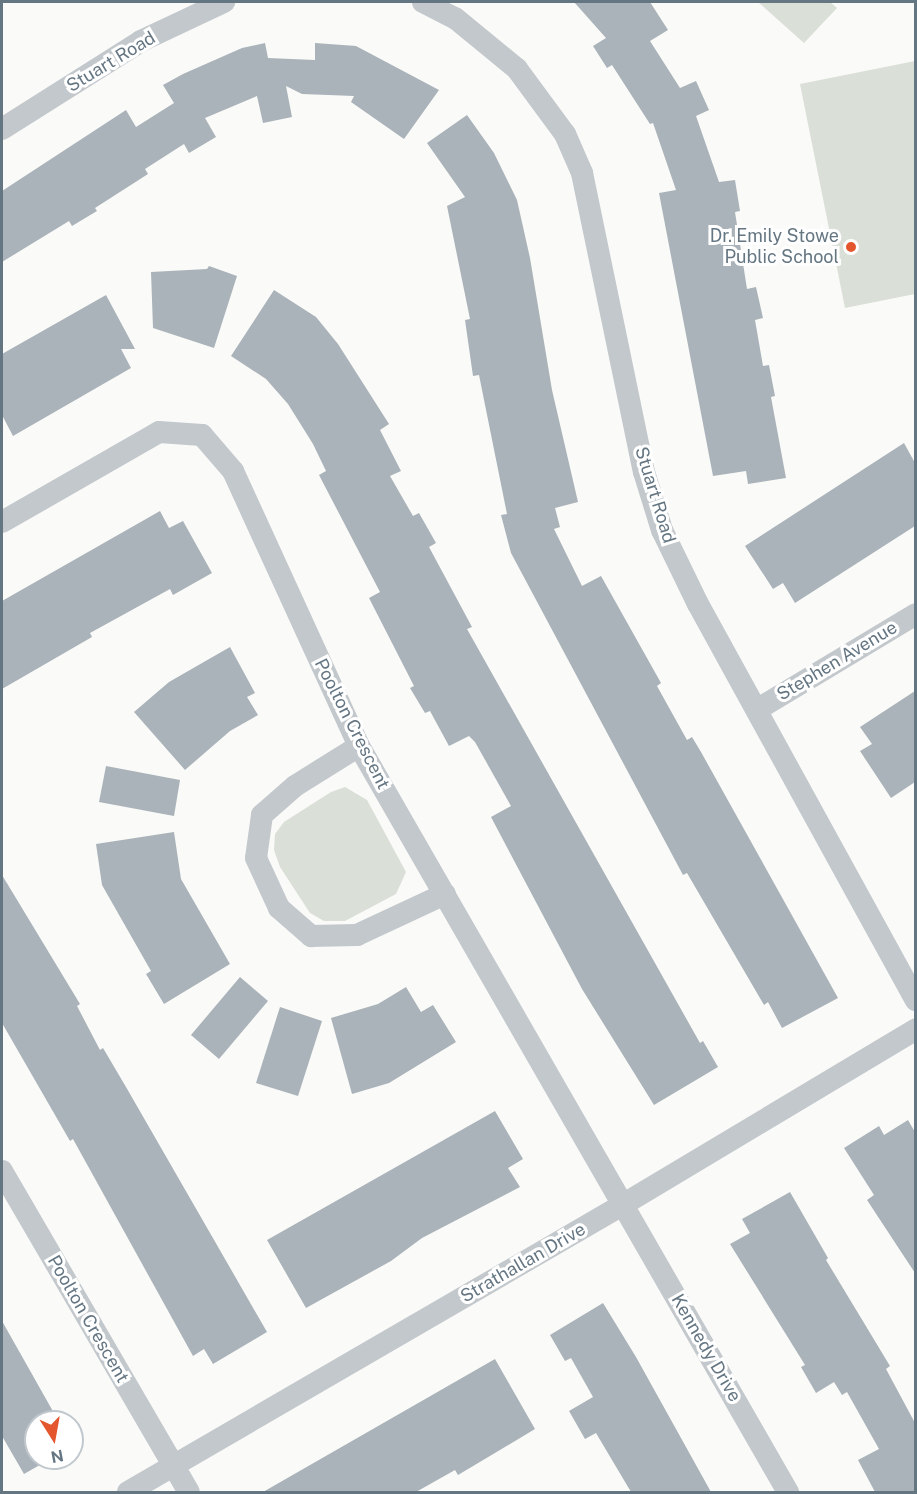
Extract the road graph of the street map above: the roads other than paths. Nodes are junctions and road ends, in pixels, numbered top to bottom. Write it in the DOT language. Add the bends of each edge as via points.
graph roads {
  1 [pos="224,2"];
  2 [pos="423,2"];
  3 [pos="2,129"];
  4 [pos="2,522"];
  5 [pos="915,614"];
  6 [pos="758,709"];
  7 [pos="359,746"];
  8 [pos="445,894"];
  9 [pos="915,1000"];
  10 [pos="915,1029"];
  11 [pos="2,1171"];
  12 [pos="624,1204"];
  13 [pos="174,1467"];
  14 [pos="128,1492"];
  15 [pos="189,1492"];
  16 [pos="788,1492"];
  1 -- 3 [label="street, Stuart Road" via="141,41"];
  2 -- 6 [label="street, Stuart Road" via="455,18 517,69 565,134 582,173 644,472 662,530 698,604"];
  4 -- 7 [label="street, Poolton Crescent" via="159,432 202,435 233,471"];
  5 -- 6 [label="street, Stephen Avenue"];
  6 -- 9 [label="street, Stuart Road"];
  7 -- 8 [label="street, Poolton Crescent"];
  7 -- 8 [label="street" via="295,786 262,815 256,858 279,908 311,936 357,935"];
  8 -- 12 [label="street, Poolton Crescent"];
  10 -- 12 [label="street, Strathallan Drive"];
  11 -- 13 [label="street, Poolton Crescent"];
  12 -- 13 [label="street, Strathallan Drive"];
  12 -- 16 [label="street, Kennedy Drive"];
  13 -- 14 [label="street, Strathallan Drive"];
  13 -- 15 [label="street, Poolton Crescent"];
}
